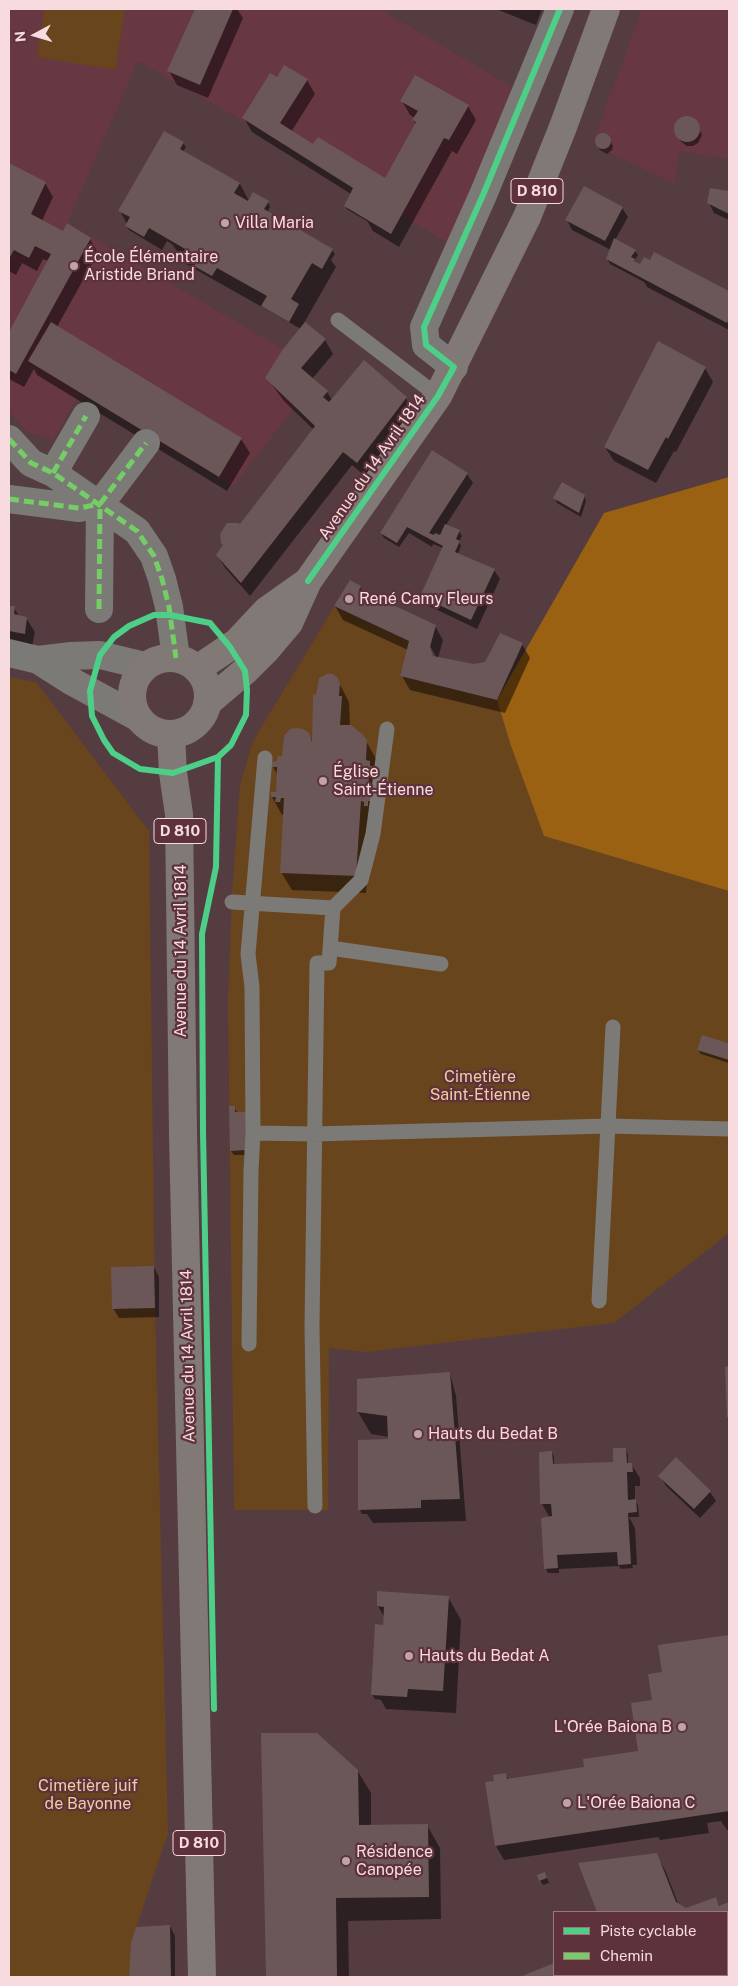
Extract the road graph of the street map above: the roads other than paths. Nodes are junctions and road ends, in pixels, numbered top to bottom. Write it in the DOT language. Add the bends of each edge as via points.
graph roads {
  1 [pos="560,9"];
  2 [pos="606,9"];
  3 [pos="338,320"];
  4 [pos="454,366"];
  5 [pos="438,396"];
  6 [pos="86,416"];
  7 [pos="9,438"];
  8 [pos="146,443"];
  9 [pos="53,473"];
  10 [pos="9,499"];
  11 [pos="100,504"];
  12 [pos="308,581"];
  13 [pos="99,609"];
  14 [pos="9,653"];
  15 [pos="38,660"];
  16 [pos="187,664"];
  17 [pos="145,666"];
  18 [pos="208,703"];
  19 [pos="137,717"];
  20 [pos="387,728"];
  21 [pos="170,735"];
  22 [pos="265,758"];
  23 [pos="232,902"];
  24 [pos="254,904"];
  25 [pos="333,908"];
  26 [pos="330,948"];
  27 [pos="441,964"];
  28 [pos="613,1027"];
  29 [pos="609,1126"];
  30 [pos="729,1129"];
  31 [pos="253,1133"];
  32 [pos="314,1134"];
  33 [pos="599,1301"];
  34 [pos="249,1344"];
  35 [pos="315,1506"];
  36 [pos="202,1977"];
  1 -- 4 [label="street" via="424,327 426,345"];
  2 -- 4 [label="main road, Avenue du 14 Avril 1814 / D 810" via="564,127 527,216"];
  3 -- 5 [label="lane"];
  4 -- 5 [label="main road, Avenue du 14 Avril 1814 / D 810"];
  5 -- 12 [label="main road, Avenue du 14 Avril 1814 / D 810"];
  6 -- 9 [label="street"];
  7 -- 9 [label="street" via="31,463"];
  8 -- 11 [label="street"];
  9 -- 11 [label="street"];
  10 -- 11 [label="street" via="78,508"];
  11 -- 13 [label="street"];
  11 -- 16 [label="street" via="137,531 154,556"];
  12 -- 16 [label="main road, Avenue du 14 Avril 1814 / D 810" via="266,611 237,642"];
  12 -- 18 [label="main road, Avenue du 14 Avril 1814 / D 810" via="289,623 245,671"];
  14 -- 15 [label="street"];
  15 -- 17 [label="street" via="100,655"];
  15 -- 19 [label="street"];
  16 -- 17 [label="main road" via="166,658"];
  16 -- 18 [label="main road" via="204,679"];
  17 -- 19 [label="main road" via="133,685 131,696"];
  18 -- 21 [label="main road" via="195,726"];
  19 -- 21 [label="main road" via="152,730"];
  20 -- 25 [label="lane" via="374,834 362,880"];
  21 -- 36 [label="main road, Avenue du 14 Avril 1814 / D 810" via="180,824 183,1134"];
  22 -- 24 [label="lane"];
  23 -- 24 [label="lane"];
  24 -- 25 [label="lane"];
  24 -- 31 [label="lane" via="248,954 252,987"];
  25 -- 26 [label="lane"];
  26 -- 27 [label="lane"];
  26 -- 32 [label="lane" via="329,964 317,963"];
  28 -- 29 [label="lane"];
  29 -- 30 [label="lane"];
  29 -- 32 [label="lane"];
  29 -- 33 [label="lane"];
  31 -- 32 [label="lane"];
  31 -- 34 [label="lane"];
  32 -- 35 [label="lane" via="312,1369"];
}
